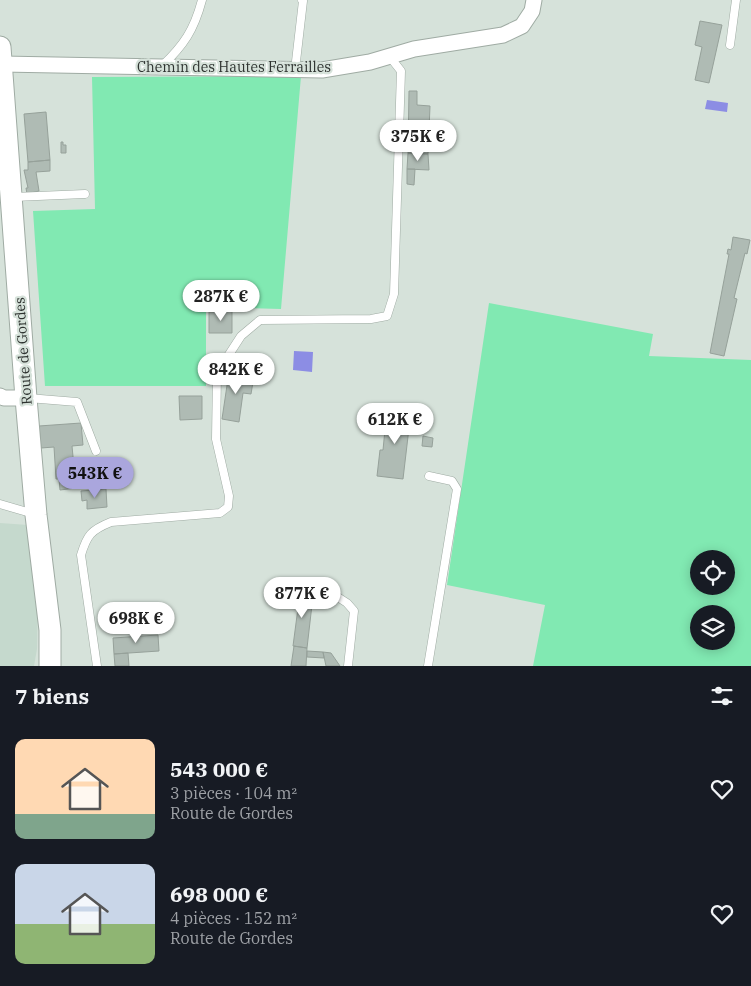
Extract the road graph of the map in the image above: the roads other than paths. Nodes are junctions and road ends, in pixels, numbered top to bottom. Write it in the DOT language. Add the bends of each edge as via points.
graph roads {
  1 [pos="202,0"];
  2 [pos="302,0"];
  3 [pos="534,0"];
  4 [pos="736,0"];
  5 [pos="730,45"];
  6 [pos="1,55"];
  7 [pos="390,57"];
  8 [pos="160,67"];
  9 [pos="295,70"];
  10 [pos="3,109"];
  11 [pos="85,194"];
  12 [pos="12,197"];
  13 [pos="0,396"];
  14 [pos="26,398"];
  15 [pos="96,451"];
  16 [pos="428,476"];
  17 [pos="0,504"];
  18 [pos="36,515"];
  19 [pos="330,592"];
  20 [pos="48,662"];
  21 [pos="97,666"];
  22 [pos="348,666"];
  23 [pos="428,666"];
  1 -- 8 [label="lane" via="196,21 179,50"];
  2 -- 9 [label="lane"];
  3 -- 7 [label="street, Chemin des Hautes Ferrailles" via="532,11 522,26 503,35 414,49"];
  4 -- 5 [label="lane"];
  6 -- 8 [label="street, Chemin des Hautes Ferrailles"];
  6 -- 10 [label="street, Route de Gordes"];
  7 -- 9 [label="street, Chemin des Hautes Ferrailles" via="322,70"];
  7 -- 21 [label="lane" via="401,71 394,294 387,316 260,320 241,336 217,373 216,439 229,496 228,507 220,513 111,522 97,527 86,539 82,556"];
  8 -- 9 [label="street, Chemin des Hautes Ferrailles"];
  10 -- 12 [label="street, Route de Gordes"];
  11 -- 12 [label="lane"];
  12 -- 14 [label="street, Route de Gordes"];
  13 -- 14 [label="street"];
  14 -- 15 [label="lane" via="77,402"];
  14 -- 18 [label="street, Route de Gordes"];
  16 -- 23 [label="lane" via="452,481 457,489"];
  17 -- 18 [label="lane"];
  18 -- 20 [label="street, Route de Gordes" via="50,630"];
  19 -- 22 [label="lane" via="354,611"];
}
